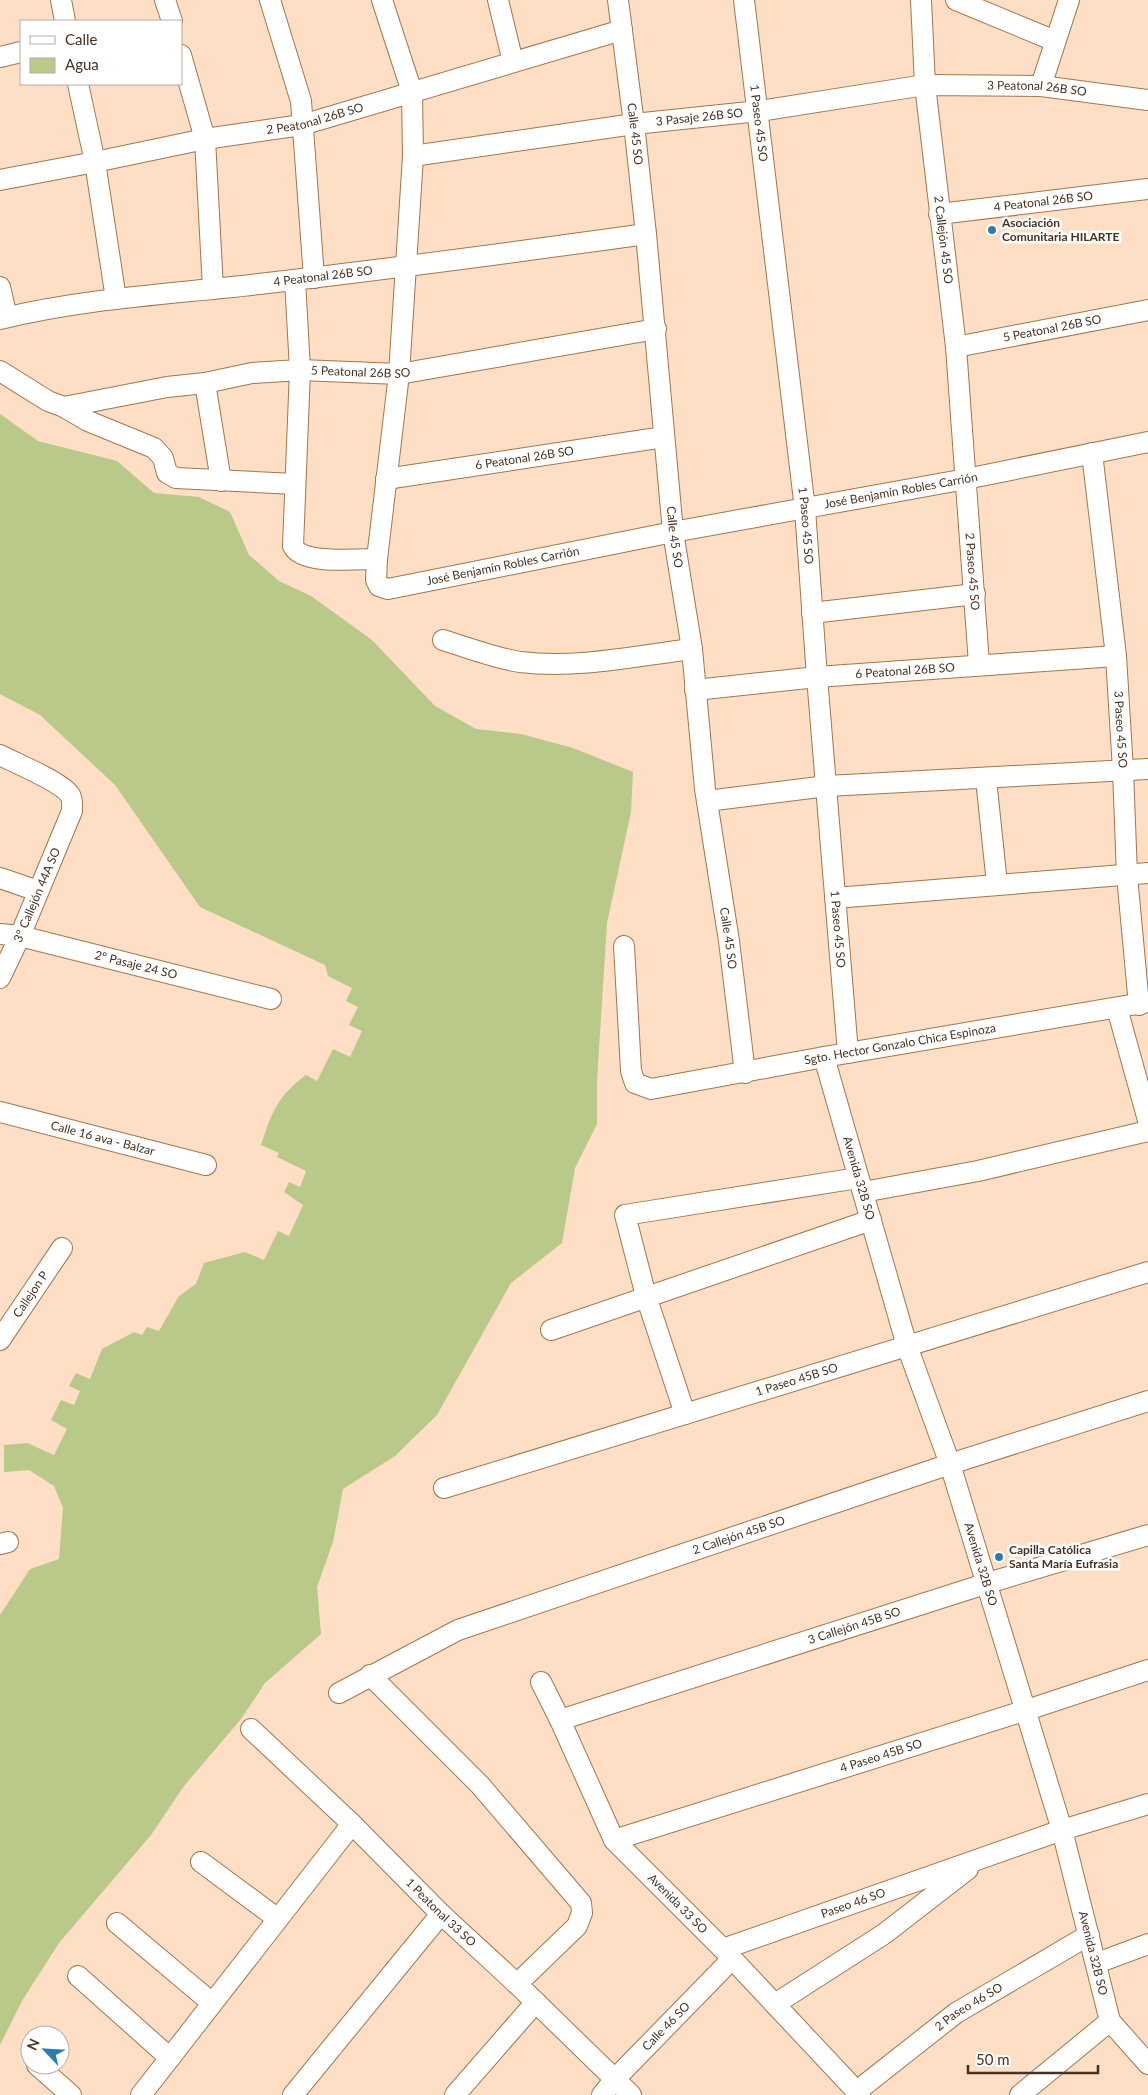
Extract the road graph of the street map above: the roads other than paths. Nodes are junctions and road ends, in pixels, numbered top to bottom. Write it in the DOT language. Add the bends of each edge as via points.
graph roads {
  1 [pos="61,0"];
  2 [pos="165,0"];
  3 [pos="270,0"];
  4 [pos="382,0"];
  5 [pos="498,0"];
  6 [pos="618,0"];
  7 [pos="744,0"];
  8 [pos="921,0"];
  9 [pos="956,0"];
  10 [pos="1069,0"];
  11 [pos="65,20"];
  12 [pos="172,20"];
  13 [pos="622,30"];
  14 [pos="1055,41"];
  15 [pos="20,52"];
  16 [pos="0,57"];
  17 [pos="182,58"];
  18 [pos="513,62"];
  19 [pos="78,85"];
  20 [pos="925,86"];
  21 [pos="1041,86"];
  22 [pos="412,92"];
  23 [pos="1148,100"];
  24 [pos="759,112"];
  25 [pos="634,124"];
  26 [pos="302,125"];
  27 [pos="205,138"];
  28 [pos="413,156"];
  29 [pos="95,162"];
  30 [pos="0,180"];
  31 [pos="1148,189"];
  32 [pos="940,214"];
  33 [pos="646,234"];
  34 [pos="405,267"];
  35 [pos="305,279"];
  36 [pos="0,287"];
  37 [pos="213,289"];
  38 [pos="116,299"];
  39 [pos="1148,310"];
  40 [pos="4,318"];
  41 [pos="656,329"];
  42 [pos="956,346"];
  43 [pos="300,370"];
  44 [pos="0,371"];
  45 [pos="399,374"];
  46 [pos="205,383"];
  47 [pos="64,407"];
  48 [pos="664,437"];
  49 [pos="1148,442"];
  50 [pos="1092,453"];
  51 [pos="386,479"];
  52 [pos="966,479"];
  53 [pos="221,481"];
  54 [pos="295,484"];
  55 [pos="805,509"];
  56 [pos="673,532"];
  57 [pos="377,559"];
  58 [pos="975,594"];
  59 [pos="812,613"];
  60 [pos="443,640"];
  61 [pos="692,649"];
  62 [pos="1116,656"];
  63 [pos="979,664"];
  64 [pos="817,677"];
  65 [pos="695,690"];
  66 [pos="0,755"];
  67 [pos="1148,769"];
  68 [pos="1123,770"];
  69 [pos="986,779"];
  70 [pos="827,786"];
  71 [pos="707,801"];
  72 [pos="1148,873"];
  73 [pos="1127,876"];
  74 [pos="0,878"];
  75 [pos="997,884"];
  76 [pos="38,892"];
  77 [pos="834,898"];
  78 [pos="0,934"];
  79 [pos="20,936"];
  80 [pos="624,946"];
  81 [pos="0,978"];
  82 [pos="271,999"];
  83 [pos="1143,1004"];
  84 [pos="1117,1008"];
  85 [pos="848,1053"];
  86 [pos="824,1057"];
  87 [pos="745,1072"];
  88 [pos="0,1112"];
  89 [pos="1148,1120"];
  90 [pos="1148,1131"];
  91 [pos="206,1166"];
  92 [pos="860,1185"];
  93 [pos="871,1220"];
  94 [pos="62,1248"];
  95 [pos="1148,1272"];
  96 [pos="646,1296"];
  97 [pos="551,1330"];
  98 [pos="0,1340"];
  99 [pos="907,1346"];
  100 [pos="1148,1401"];
  101 [pos="685,1414"];
  102 [pos="950,1464"];
  103 [pos="444,1488"];
  104 [pos="1148,1534"];
  105 [pos="988,1583"];
  106 [pos="1148,1670"];
  107 [pos="370,1675"];
  108 [pos="541,1682"];
  109 [pos="339,1693"];
  110 [pos="1027,1710"];
  111 [pos="560,1720"];
  112 [pos="251,1729"];
  113 [pos="1148,1804"];
  114 [pos="352,1824"];
  115 [pos="1062,1830"];
  116 [pos="614,1840"];
  117 [pos="982,1858"];
  118 [pos="201,1862"];
  119 [pos="441,1914"];
  120 [pos="278,1919"];
  121 [pos="117,1923"];
  122 [pos="1089,1935"];
  123 [pos="1148,1944"];
  124 [pos="727,1954"];
  125 [pos="1097,1963"];
  126 [pos="78,1976"];
  127 [pos="517,1984"];
  128 [pos="536,2002"];
  129 [pos="212,2003"];
  130 [pos="775,2004"];
  131 [pos="1110,2020"];
  132 [pos="170,2058"];
  133 [pos="1148,2064"];
  134 [pos="48,2075"];
  135 [pos="615,2078"];
  136 [pos="858,2093"];
  137 [pos="71,2095"];
  138 [pos="140,2095"];
  139 [pos="294,2095"];
  140 [pos="455,2095"];
  141 [pos="602,2095"];
  142 [pos="631,2095"];
  143 [pos="1020,2095"];
  1 -- 11 [label="street"];
  2 -- 12 [label="street"];
  3 -- 26 [label="street" via="301,101"];
  4 -- 22 [label="street"];
  5 -- 18 [label="street"];
  6 -- 13 [label="street, Calle 45 SO"];
  7 -- 24 [label="street, 1 Paseo 45 SO"];
  8 -- 20 [label="street, 2 Callejón 45 SO"];
  9 -- 14 [label="street"];
  10 -- 14 [label="street"];
  13 -- 18 [label="street, 2 Peatonal 26B SO"];
  13 -- 25 [label="street, Calle 45 SO"];
  14 -- 21 [label="street"];
  15 -- 16 [label="street"];
  17 -- 27 [label="street"];
  18 -- 22 [label="street, 2 Peatonal 26B SO"];
  19 -- 29 [label="street"];
  20 -- 21 [label="street, 3 Peatonal 26B SO"];
  20 -- 24 [label="street, 3 Pasaje 26B SO"];
  20 -- 32 [label="street, 2 Callejón 45 SO"];
  21 -- 23 [label="street, 3 Peatonal 26B SO"];
  22 -- 26 [label="street, 2 Peatonal 26B SO"];
  22 -- 28 [label="street"];
  24 -- 25 [label="street, 3 Pasaje 26B SO"];
  24 -- 55 [label="street, 1 Paseo 45 SO"];
  25 -- 28 [label="street, 3 Pasaje 26B SO"];
  25 -- 33 [label="street, Calle 45 SO"];
  26 -- 27 [label="street, 2 Peatonal 26B SO"];
  26 -- 35 [label="street"];
  27 -- 29 [label="street, 2 Peatonal 26B SO"];
  27 -- 37 [label="street"];
  28 -- 34 [label="street"];
  29 -- 30 [label="street, 2 Peatonal 26B SO"];
  29 -- 38 [label="street"];
  31 -- 32 [label="street, 4 Peatonal 26B SO"];
  32 -- 42 [label="street, 2 Callejón 45 SO"];
  33 -- 34 [label="street, 4 Peatonal 26B SO"];
  33 -- 41 [label="street, Calle 45 SO"];
  34 -- 35 [label="street, 4 Peatonal 26B SO"];
  34 -- 45 [label="street"];
  35 -- 37 [label="street, 4 Peatonal 26B SO"];
  35 -- 43 [label="street"];
  36 -- 40 [label="street"];
  37 -- 38 [label="street, 4 Peatonal 26B SO"];
  38 -- 40 [label="street, 4 Peatonal 26B SO"];
  39 -- 42 [label="street, 5 Peatonal 26B SO"];
  41 -- 45 [label="street, 5 Peatonal 26B SO"];
  41 -- 48 [label="street, Calle 45 SO"];
  42 -- 52 [label="street, 2 Callejón 45 SO"];
  43 -- 45 [label="street, 5 Peatonal 26B SO"];
  43 -- 46 [label="street, 5 Peatonal 26B SO" via="252,373"];
  43 -- 54 [label="street"];
  44 -- 47 [label="street" via="48,401"];
  45 -- 51 [label="street"];
  46 -- 47 [label="street, 5 Peatonal 26B SO"];
  46 -- 53 [label="street"];
  47 -- 53 [label="street" via="88,421 154,448 167,473 176,478"];
  48 -- 51 [label="street, 6 Peatonal 26B SO"];
  48 -- 56 [label="street, Calle 45 SO"];
  49 -- 50 [label="street, José Benjamín Robles Carrión"];
  50 -- 52 [label="street, José Benjamín Robles Carrión"];
  50 -- 62 [label="street, 3 Paseo 45 SO"];
  51 -- 57 [label="street"];
  52 -- 55 [label="street, José Benjamín Robles Carrión"];
  52 -- 58 [label="street, 2 Paseo 45 SO"];
  53 -- 54 [label="street"];
  54 -- 57 [label="street" via="293,546 298,553 313,558"];
  55 -- 56 [label="street, José Benjamín Robles Carrión"];
  55 -- 59 [label="street, 1 Paseo 45 SO"];
  56 -- 57 [label="street, José Benjamín Robles Carrión" via="388,589 376,584"];
  56 -- 61 [label="street, Calle 45 SO"];
  58 -- 59 [label="street"];
  58 -- 63 [label="street, 2 Paseo 45 SO"];
  59 -- 64 [label="street, 1 Paseo 45 SO"];
  60 -- 61 [label="street" via="498,658 546,663 583,663"];
  61 -- 65 [label="street, Calle 45 SO"];
  62 -- 63 [label="street, 6 Peatonal 26B SO"];
  62 -- 68 [label="street, 3 Paseo 45 SO"];
  63 -- 64 [label="street, 6 Peatonal 26B SO"];
  64 -- 65 [label="street, 6 Peatonal 26B SO"];
  64 -- 70 [label="street, 1 Paseo 45 SO"];
  65 -- 71 [label="street, Calle 45 SO"];
  66 -- 76 [label="street, 3° Callejón 44A SO" via="70,795 72,811"];
  67 -- 68 [label="street"];
  68 -- 69 [label="street"];
  68 -- 73 [label="street, 3 Paseo 45 SO"];
  69 -- 70 [label="street"];
  69 -- 75 [label="street"];
  70 -- 71 [label="street"];
  70 -- 77 [label="street, 1 Paseo 45 SO"];
  71 -- 87 [label="street, Calle 45 SO"];
  72 -- 73 [label="street"];
  73 -- 75 [label="street"];
  73 -- 83 [label="street, 3 Paseo 45 SO"];
  74 -- 76 [label="street"];
  75 -- 77 [label="street"];
  76 -- 79 [label="street, 3° Callejón 44A SO"];
  77 -- 85 [label="street, 1 Paseo 45 SO"];
  78 -- 79 [label="street, 2º Pasaje 24 SO"];
  79 -- 81 [label="street, 3° Callejón 44A SO"];
  79 -- 82 [label="street, 2º Pasaje 24 SO"];
  80 -- 87 [label="street, Sgto. Hector Gonzalo Chica Espinoza" via="632,1077 640,1086 651,1089"];
  83 -- 84 [label="street, Sgto. Hector Gonzalo Chica Espinoza"];
  84 -- 85 [label="street, Sgto. Hector Gonzalo Chica Espinoza"];
  84 -- 89 [label="street"];
  85 -- 86 [label="street, Sgto. Hector Gonzalo Chica Espinoza"];
  86 -- 87 [label="street, Sgto. Hector Gonzalo Chica Espinoza"];
  86 -- 92 [label="street, Avenida 32B SO"];
  88 -- 91 [label="street, Calle 16 ava - Balzar"];
  90 -- 92 [label="street" via="978,1171"];
  92 -- 93 [label="street, Avenida 32B SO"];
  92 -- 96 [label="street" via="625,1215"];
  93 -- 96 [label="street"];
  93 -- 99 [label="street, Avenida 32B SO"];
  94 -- 98 [label="street, Callejon P"];
  95 -- 99 [label="street, 1 Paseo 45B SO"];
  96 -- 97 [label="street"];
  96 -- 101 [label="street"];
  99 -- 101 [label="street, 1 Paseo 45B SO"];
  99 -- 102 [label="street, Avenida 32B SO"];
  100 -- 102 [label="street, 2 Callejón 45B SO"];
  101 -- 103 [label="street, 1 Paseo 45B SO"];
  102 -- 105 [label="street, Avenida 32B SO"];
  102 -- 107 [label="street, 2 Callejón 45B SO" via="458,1630"];
  104 -- 105 [label="street, 3 Callejón 45B SO"];
  105 -- 110 [label="street, Avenida 32B SO"];
  105 -- 111 [label="street, 3 Callejón 45B SO"];
  106 -- 110 [label="street, 4 Paseo 45B SO"];
  107 -- 109 [label="street, 2 Callejón 45B SO"];
  107 -- 127 [label="street" via="480,1785 581,1903 582,1913 577,1926"];
  108 -- 111 [label="street, Avenida 33 SO"];
  110 -- 115 [label="street, Avenida 32B SO"];
  110 -- 116 [label="street, 4 Paseo 45B SO"];
  111 -- 116 [label="street, Avenida 33 SO"];
  112 -- 114 [label="street, 1 Peatonal 33 SO"];
  113 -- 115 [label="street, Paseo 46 SO"];
  114 -- 119 [label="street, 1 Peatonal 33 SO"];
  114 -- 120 [label="street"];
  115 -- 117 [label="street, Paseo 46 SO"];
  115 -- 122 [label="street, Avenida 32B SO"];
  116 -- 124 [label="street, Avenida 33 SO"];
  117 -- 124 [label="street, Paseo 46 SO"];
  117 -- 130 [label="street, Paseo 46 SO" via="884,1934"];
  118 -- 120 [label="street"];
  119 -- 127 [label="street, 1 Peatonal 33 SO"];
  119 -- 139 [label="street"];
  120 -- 129 [label="street"];
  121 -- 129 [label="street"];
  122 -- 125 [label="street, Avenida 32B SO"];
  122 -- 136 [label="street, 2 Paseo 46 SO" via="956,2013"];
  123 -- 125 [label="street"];
  124 -- 130 [label="street, Avenida 33 SO"];
  124 -- 135 [label="street, Calle 46 SO"];
  125 -- 131 [label="street, Avenida 32B SO"];
  126 -- 132 [label="street"];
  127 -- 128 [label="street, 1 Peatonal 33 SO"];
  128 -- 135 [label="street, 1 Peatonal 33 SO"];
  128 -- 140 [label="street"];
  129 -- 132 [label="street"];
  130 -- 136 [label="street, Avenida 33 SO"];
  131 -- 133 [label="street, Avenida 32B SO"];
  131 -- 143 [label="street"];
  132 -- 138 [label="street"];
  134 -- 137 [label="street"];
  135 -- 141 [label="street, Calle 46 SO"];
  135 -- 142 [label="street, 1 Peatonal 33 SO"];
}
